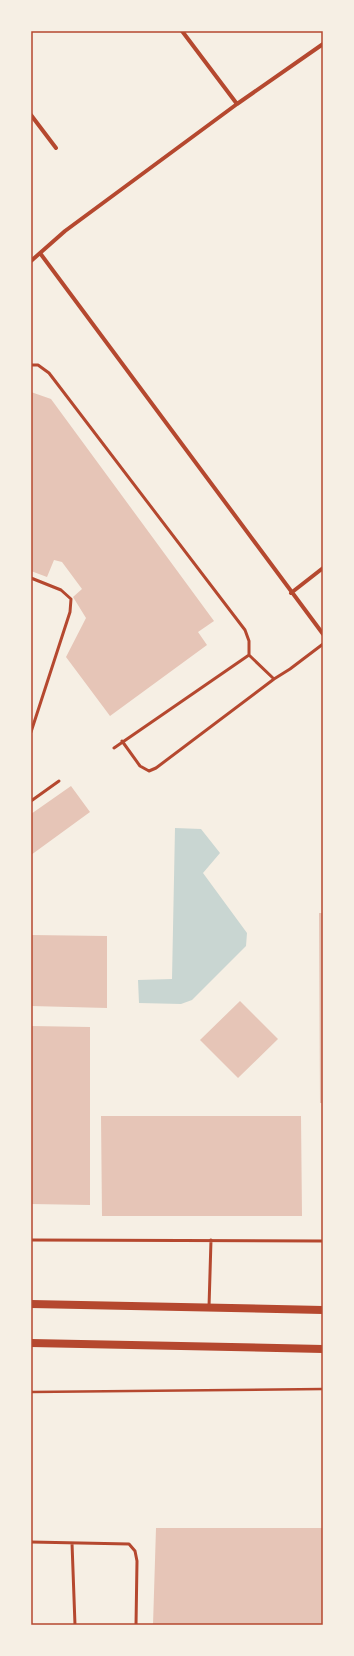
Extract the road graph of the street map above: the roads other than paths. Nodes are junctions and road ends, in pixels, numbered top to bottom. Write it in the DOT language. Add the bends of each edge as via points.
graph roads {
  1 [pos="182,31"];
  2 [pos="323,44"];
  3 [pos="237,104"];
  4 [pos="31,115"];
  5 [pos="56,148"];
  6 [pos="40,253"];
  7 [pos="31,261"];
  8 [pos="31,365"];
  9 [pos="323,568"];
  10 [pos="31,578"];
  11 [pos="291,593"];
  12 [pos="323,634"];
  13 [pos="323,644"];
  14 [pos="249,655"];
  15 [pos="274,679"];
  16 [pos="31,732"];
  17 [pos="122,741"];
  18 [pos="114,748"];
  19 [pos="59,781"];
  20 [pos="31,801"];
  21 [pos="31,1240"];
  22 [pos="211,1240"];
  23 [pos="323,1241"];
  24 [pos="31,1304"];
  25 [pos="209,1309"];
  26 [pos="323,1310"];
  27 [pos="31,1343"];
  28 [pos="323,1349"];
  29 [pos="31,1542"];
  30 [pos="72,1543"];
  31 [pos="75,1625"];
  32 [pos="136,1625"];
  1 -- 3 [label="street"];
  2 -- 3 [label="street"];
  3 -- 6 [label="street" via="65,231"];
  4 -- 5 [label="street"];
  6 -- 7 [label="street"];
  6 -- 11 [label="street"];
  8 -- 14 [label="lane" via="38,365 48,373 245,630 249,641"];
  9 -- 11 [label="street"];
  10 -- 16 [label="lane" via="61,590 71,599 70,612"];
  11 -- 12 [label="street"];
  13 -- 15 [label="lane"];
  14 -- 15 [label="lane"];
  14 -- 17 [label="lane"];
  15 -- 17 [label="lane" via="156,768 148,771 140,766"];
  17 -- 18 [label="lane"];
  19 -- 20 [label="lane"];
  21 -- 22 [label="lane"];
  22 -- 23 [label="lane"];
  22 -- 25 [label="lane"];
  24 -- 25 [label="main road"];
  25 -- 26 [label="main road"];
  27 -- 28 [label="main road"];
  29 -- 30 [label="lane"];
  30 -- 31 [label="lane"];
  30 -- 32 [label="lane" via="129,1544 135,1551"];
}
